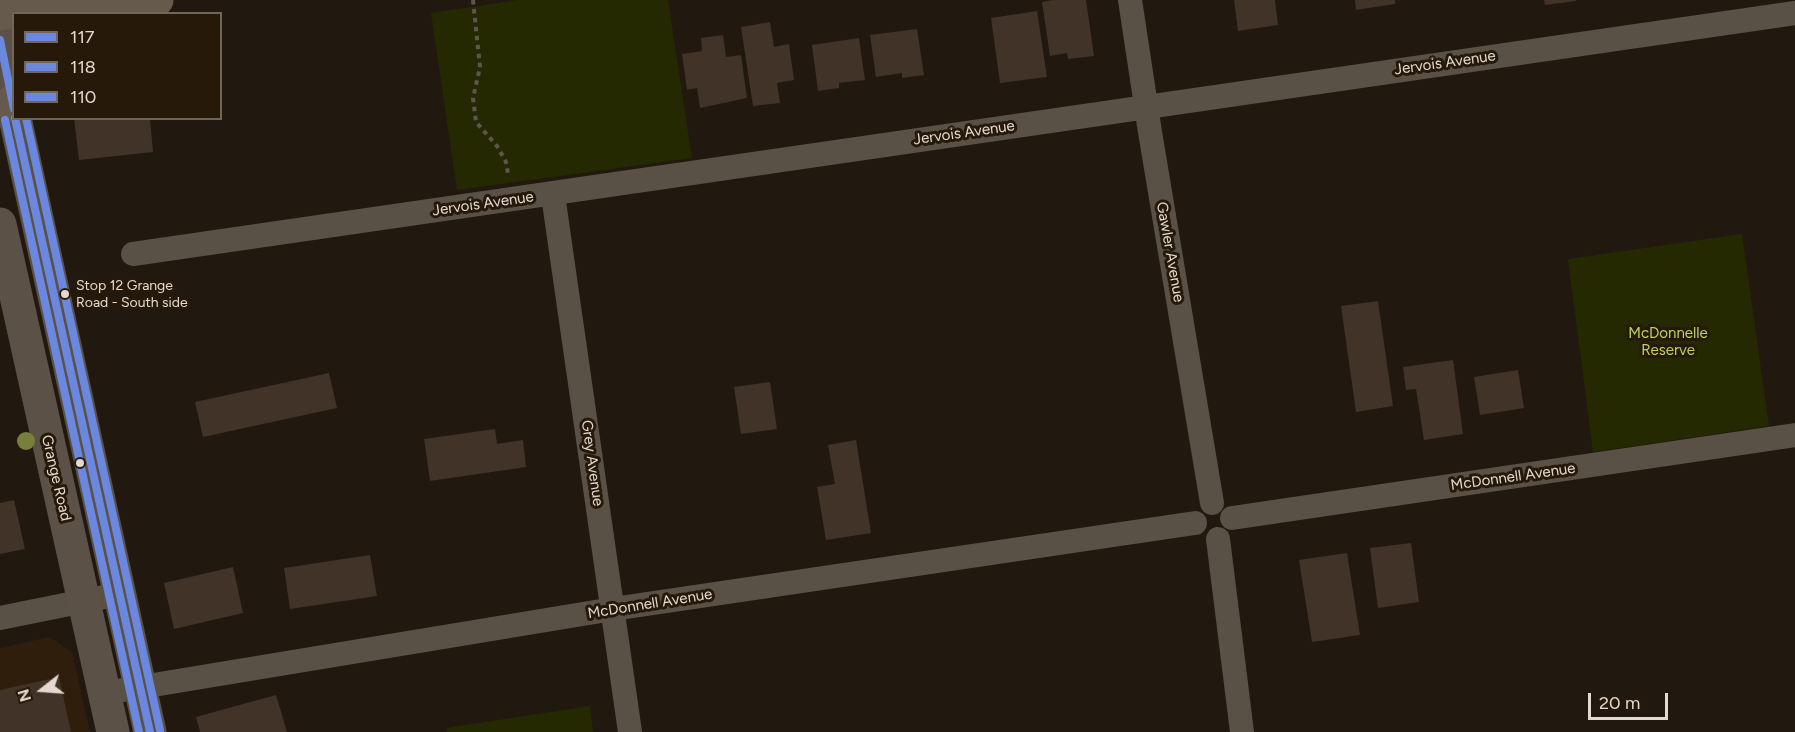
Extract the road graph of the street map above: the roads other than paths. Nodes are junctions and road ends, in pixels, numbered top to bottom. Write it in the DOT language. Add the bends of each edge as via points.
graph roads {
  1 [pos="108,0"];
  2 [pos="157,0"];
  3 [pos="1130,0"];
  4 [pos="15,12"];
  5 [pos="129,12"];
  6 [pos="1795,13"];
  7 [pos="0,40"];
  8 [pos="12,104"];
  9 [pos="1146,106"];
  10 [pos="15,120"];
  11 [pos="553,195"];
  12 [pos="0,226"];
  13 [pos="134,254"];
  14 [pos="1795,435"];
  15 [pos="1212,503"];
  16 [pos="1232,518"];
  17 [pos="1195,523"];
  18 [pos="1218,539"];
  19 [pos="119,594"];
  20 [pos="84,600"];
  21 [pos="613,609"];
  22 [pos="0,618"];
  23 [pos="140,686"];
  24 [pos="105,693"];
  25 [pos="113,732"];
  26 [pos="150,732"];
  27 [pos="630,732"];
  28 [pos="1242,732"];
  1 -- 4 [label="main road"];
  2 -- 5 [label="main road"];
  3 -- 9 [label="street, Gawler Avenue"];
  6 -- 9 [label="street, Jervois Avenue"];
  7 -- 8 [label="main road"];
  9 -- 11 [label="street, Jervois Avenue"];
  9 -- 15 [label="street, Gawler Avenue"];
  10 -- 19 [label="main road"];
  11 -- 13 [label="street, Jervois Avenue"];
  11 -- 21 [label="street, Grey Avenue"];
  12 -- 20 [label="main road, Grange Road"];
  14 -- 16 [label="street, McDonnell Avenue"];
  15 -- 16 [label="street" via="1225,506"];
  15 -- 17 [label="street" via="1201,508"];
  16 -- 18 [label="street" via="1229,531"];
  17 -- 18 [label="street" via="1203,537"];
  17 -- 21 [label="street, McDonnell Avenue"];
  18 -- 28 [label="street"];
  19 -- 20 [label="street"];
  19 -- 23 [label="main road"];
  20 -- 22 [label="street"];
  20 -- 24 [label="main road, Grange Road"];
  21 -- 23 [label="street, McDonnell Avenue"];
  21 -- 27 [label="street, Grey Avenue"];
  23 -- 24 [label="street, McDonnell Avenue"];
  23 -- 26 [label="main road"];
  24 -- 25 [label="main road, Grange Road"];
}
